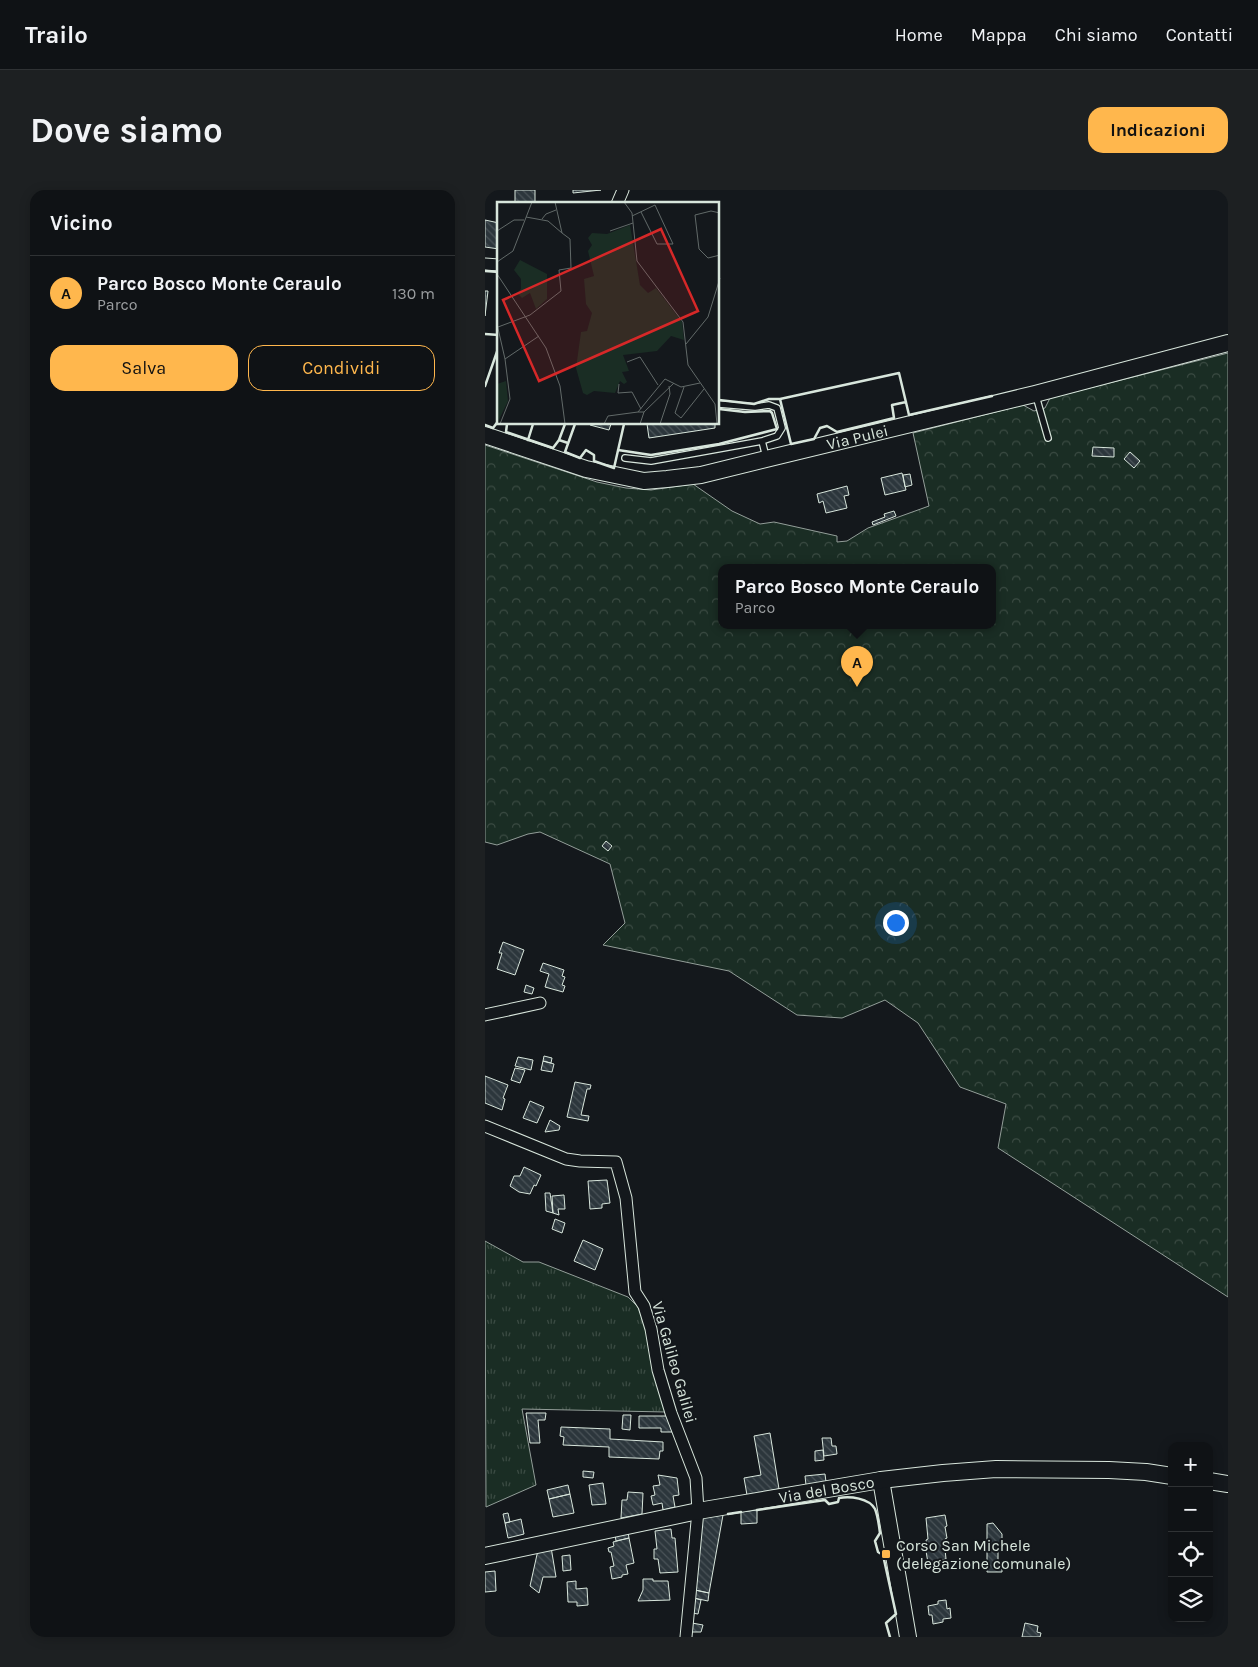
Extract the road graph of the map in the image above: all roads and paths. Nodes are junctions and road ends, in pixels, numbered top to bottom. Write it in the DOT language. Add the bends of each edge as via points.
graph roads {
  1 [pos="623,190"];
  2 [pos="618,202"];
  3 [pos="1228,343"];
  4 [pos="1035,394"];
  5 [pos="720,404"];
  6 [pos="485,435"];
  7 [pos="1047,438"];
  8 [pos="762,441"];
  9 [pos="625,458"];
  10 [pos="766,459"];
  11 [pos="540,1003"];
  12 [pos="485,1015"];
  13 [pos="485,1126"];
  14 [pos="1168,1475"];
  15 [pos="881,1480"];
  16 [pos="1213,1482"];
  17 [pos="1228,1484"];
  18 [pos="698,1511"];
  19 [pos="485,1556"];
  20 [pos="686,1637"];
  21 [pos="908,1637"];
  1 -- 2 [label="street"];
  3 -- 4 [label="street, Via Pulei"];
  4 -- 7 [label="lane"];
  4 -- 10 [label="street, Via Pulei"];
  5 -- 8 [label="lane" via="777,408 782,428 777,436"];
  6 -- 10 [label="street, Via Pulei" via="586,469 644,481 701,475"];
  8 -- 9 [label="lane" via="651,461"];
  8 -- 10 [label="lane"];
  11 -- 12 [label="street"];
  13 -- 18 [label="street, Via Galileo Galilei" via="566,1159 616,1162 626,1198 635,1292 644,1306 658,1370 696,1478"];
  14 -- 15 [label="street, Via del Bosco" via="1109,1470 996,1470"];
  15 -- 18 [label="street, Via del Bosco"];
  15 -- 21 [label="street"];
  16 -- 17 [label="street"];
  18 -- 19 [label="street, Via del Bosco"];
  18 -- 20 [label="street, Via Galileo Galilei"];
}
